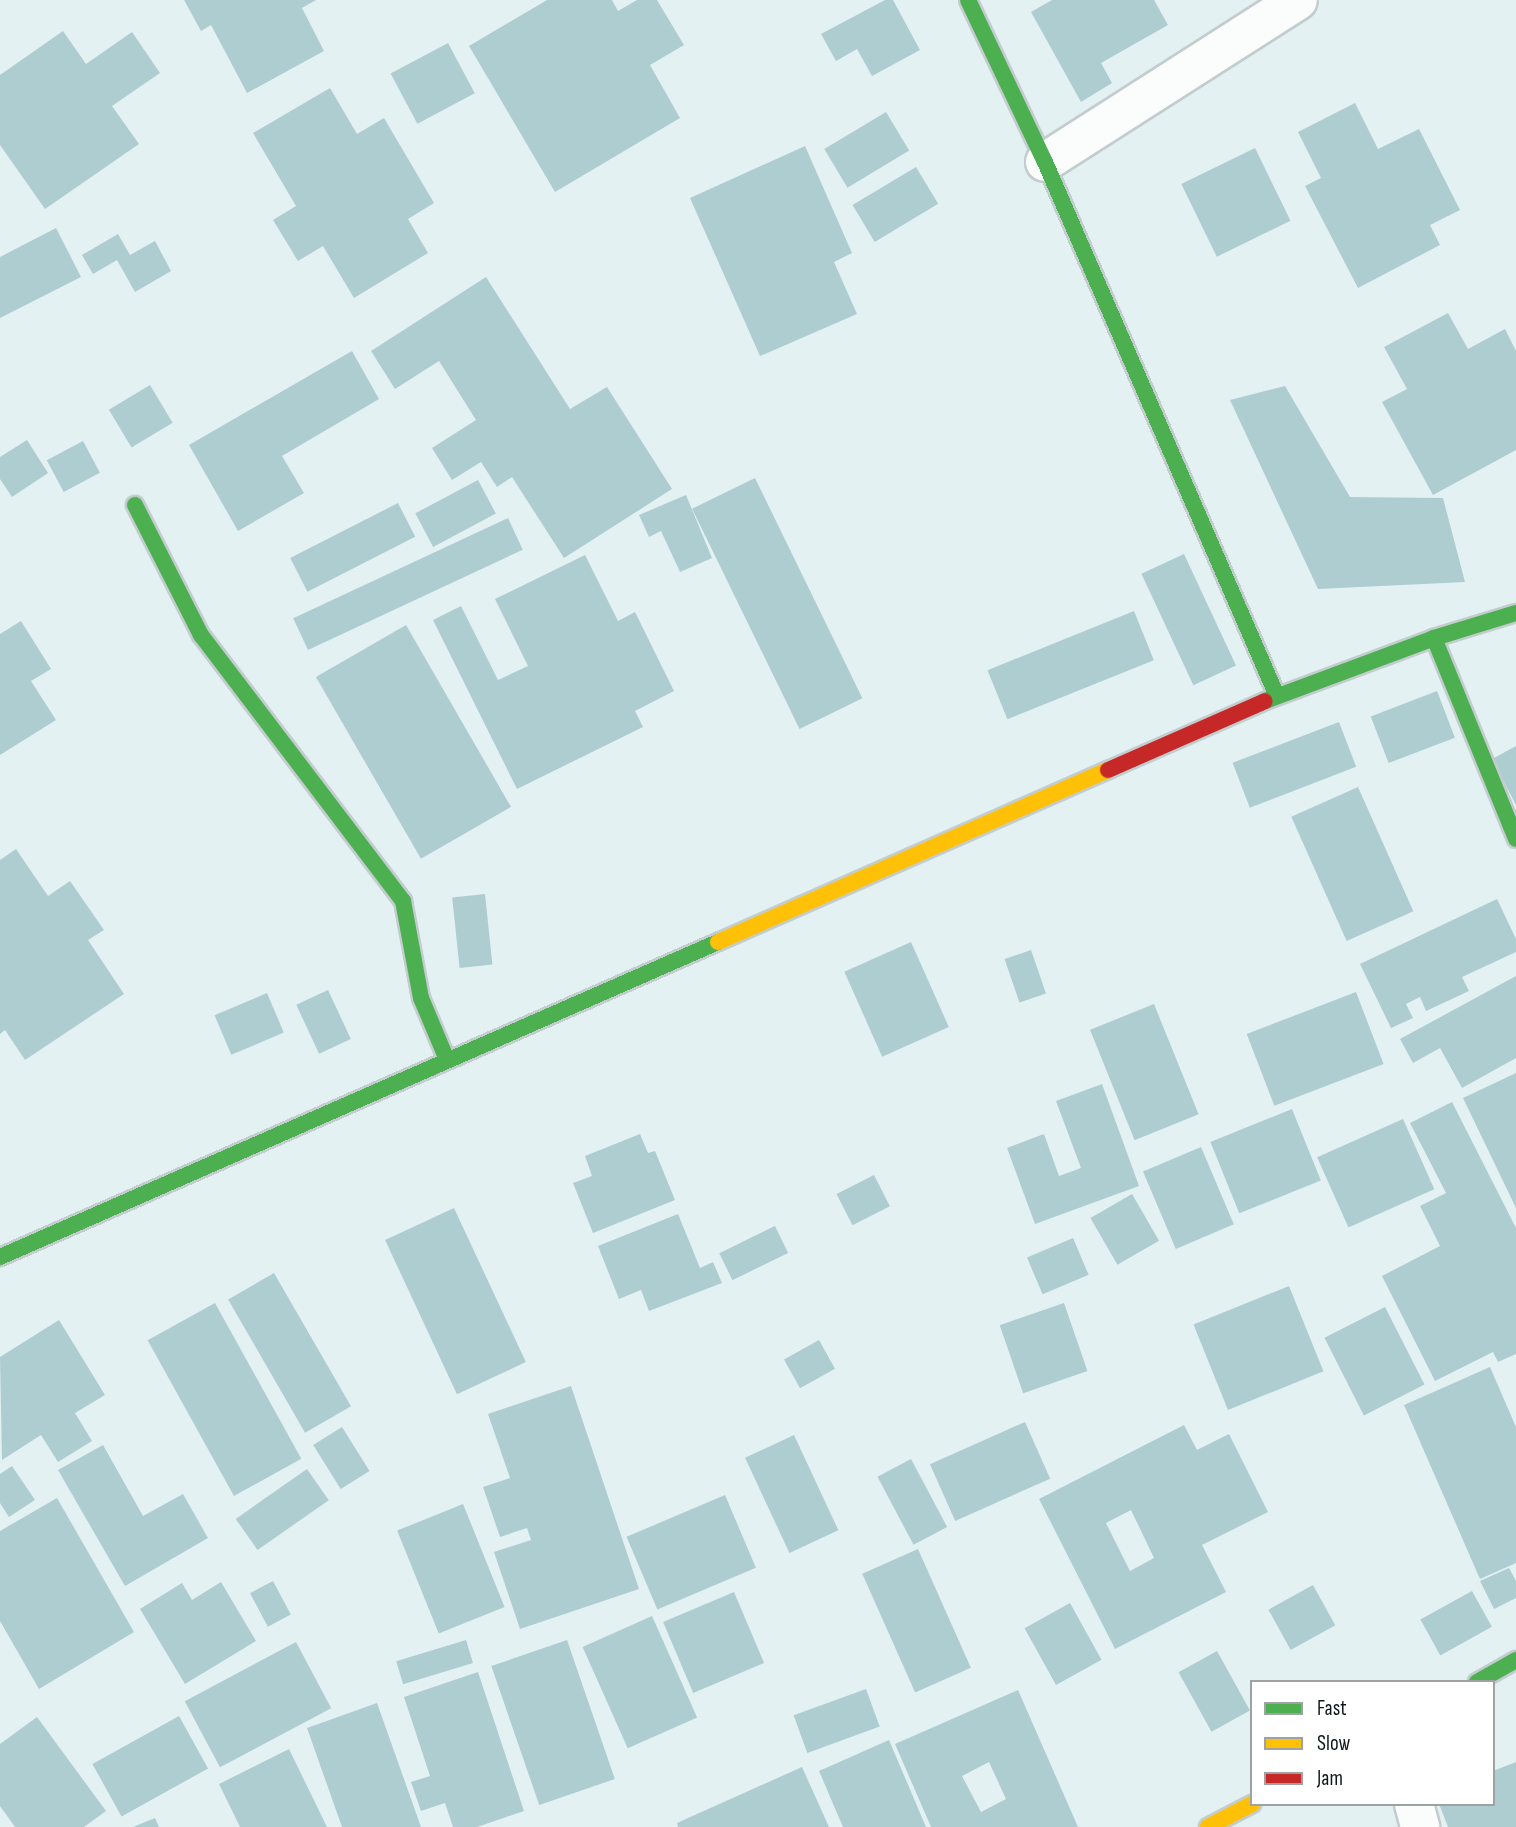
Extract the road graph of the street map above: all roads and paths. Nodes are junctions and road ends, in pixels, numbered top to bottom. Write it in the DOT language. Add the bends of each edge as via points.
graph roads {
  1 [pos="968,0"];
  2 [pos="1298,0"];
  3 [pos="1045,162"];
  4 [pos="135,505"];
  5 [pos="1516,613"];
  6 [pos="1434,638"];
  7 [pos="1277,696"];
  8 [pos="1516,839"];
  9 [pos="447,1060"];
  10 [pos="0,1257"];
  11 [pos="1516,1660"];
  12 [pos="1481,1680"];
  13 [pos="1250,1805"];
  14 [pos="1415,1806"];
  15 [pos="1208,1827"];
  16 [pos="1420,1827"];
  1 -- 3 [label="street"];
  2 -- 3 [label="street"];
  3 -- 7 [label="street"];
  4 -- 9 [label="street" via="201,635 403,901 421,998"];
  5 -- 6 [label="street"];
  6 -- 7 [label="street"];
  6 -- 8 [label="street"];
  7 -- 9 [label="street"];
  9 -- 10 [label="street"];
  11 -- 12 [label="street"];
  13 -- 15 [label="street"];
  14 -- 16 [label="street"];
}
